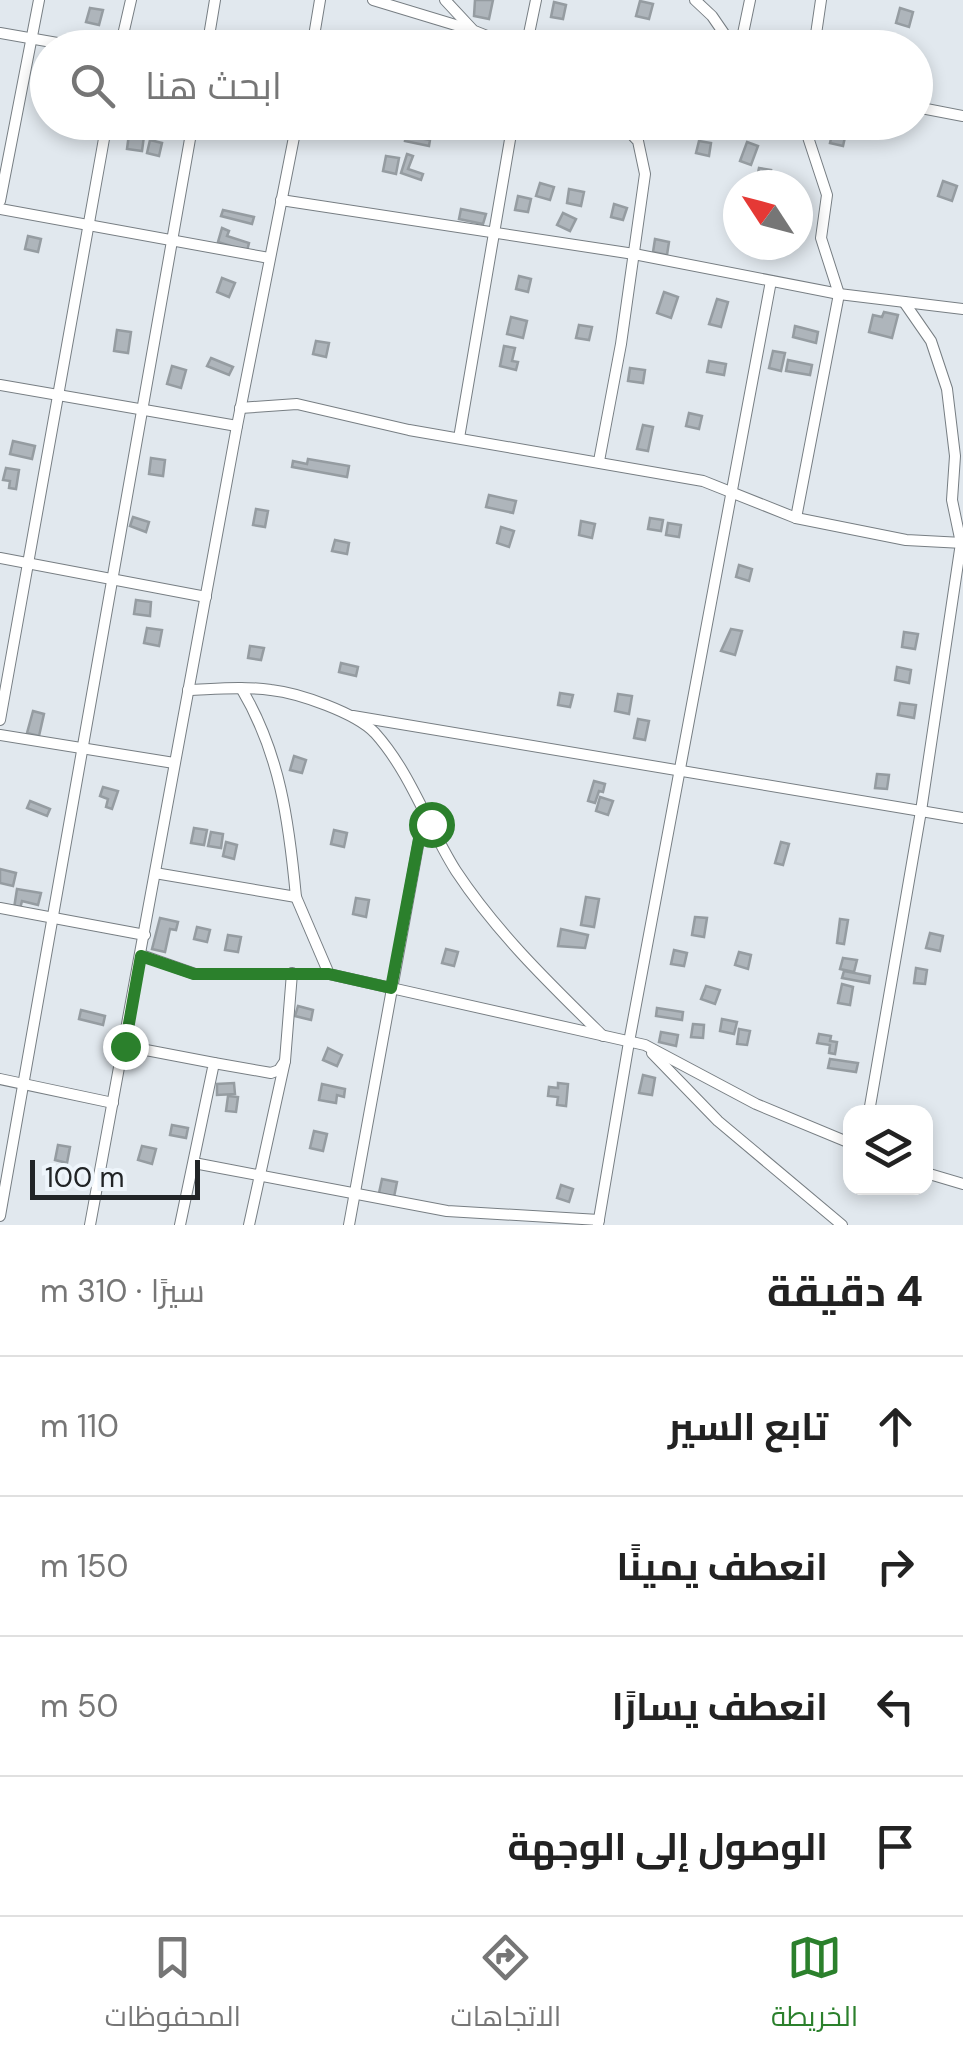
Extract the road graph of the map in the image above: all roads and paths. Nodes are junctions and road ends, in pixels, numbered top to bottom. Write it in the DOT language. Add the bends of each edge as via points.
graph roads {
  1 [pos="40,0"];
  2 [pos="131,0"];
  3 [pos="215,0"];
  4 [pos="320,0"];
  5 [pos="373,0"];
  6 [pos="445,0"];
  7 [pos="536,0"];
  8 [pos="696,0"];
  9 [pos="750,0"];
  10 [pos="821,0"];
  11 [pos="34,30"];
  12 [pos="124,30"];
  13 [pos="210,30"];
  14 [pos="315,30"];
  15 [pos="472,30"];
  16 [pos="530,30"];
  17 [pos="723,30"];
  18 [pos="742,30"];
  19 [pos="817,30"];
  20 [pos="0,33"];
  21 [pos="30,39"];
  22 [pos="30,49"];
  23 [pos="933,110"];
  24 [pos="963,116"];
  25 [pos="104,140"];
  26 [pos="191,140"];
  27 [pos="293,140"];
  28 [pos="510,140"];
  29 [pos="637,140"];
  30 [pos="809,140"];
  31 [pos="281,200"];
  32 [pos="0,201"];
  33 [pos="0,209"];
  34 [pos="89,224"];
  35 [pos="493,232"];
  36 [pos="173,240"];
  37 [pos="634,254"];
  38 [pos="270,258"];
  39 [pos="771,281"];
  40 [pos="839,294"];
  41 [pos="904,302"];
  42 [pos="963,309"];
  43 [pos="0,386"];
  44 [pos="59,396"];
  45 [pos="240,408"];
  46 [pos="142,409"];
  47 [pos="236,426"];
  48 [pos="459,438"];
  49 [pos="598,461"];
  50 [pos="730,492"];
  51 [pos="796,518"];
  52 [pos="962,543"];
  53 [pos="0,558"];
  54 [pos="29,563"];
  55 [pos="112,578"];
  56 [pos="206,598"];
  57 [pos="241,688"];
  58 [pos="188,690"];
  59 [pos="353,716"];
  60 [pos="0,720"];
  61 [pos="0,735"];
  62 [pos="84,750"];
  63 [pos="174,763"];
  64 [pos="680,771"];
  65 [pos="922,811"];
  66 [pos="424,812"];
  67 [pos="963,818"];
  68 [pos="155,873"];
  69 [pos="296,897"];
  70 [pos="0,908"];
  71 [pos="55,917"];
  72 [pos="145,934"];
  73 [pos="141,956"];
  74 [pos="292,972"];
  75 [pos="329,974"];
  76 [pos="391,988"];
  77 [pos="604,1038"];
  78 [pos="629,1042"];
  79 [pos="645,1045"];
  80 [pos="125,1046"];
  81 [pos="285,1061"];
  82 [pos="214,1063"];
  83 [pos="0,1078"];
  84 [pos="24,1083"];
  85 [pos="113,1103"];
  86 [pos="870,1105"];
  87 [pos="843,1140"];
  88 [pos="194,1163"];
  89 [pos="933,1175"];
  90 [pos="261,1178"];
  91 [pos="963,1184"];
  92 [pos="354,1194"];
  93 [pos="0,1216"];
  94 [pos="599,1223"];
  95 [pos="90,1225"];
  96 [pos="180,1225"];
  97 [pos="249,1225"];
  98 [pos="349,1225"];
  99 [pos="842,1225"];
  1 -- 11 [label="street"];
  2 -- 12 [label="street"];
  3 -- 13 [label="street"];
  4 -- 14 [label="street"];
  5 -- 15 [label="street"];
  6 -- 15 [label="street"];
  7 -- 16 [label="street"];
  8 -- 17 [label="street"];
  9 -- 18 [label="street"];
  10 -- 19 [label="street"];
  20 -- 21 [label="street"];
  22 -- 32 [label="street"];
  23 -- 24 [label="street"];
  25 -- 34 [label="street"];
  26 -- 36 [label="street"];
  27 -- 31 [label="street"];
  28 -- 35 [label="street"];
  29 -- 37 [label="street" via="645,174"];
  30 -- 40 [label="street" via="827,195 821,238"];
  31 -- 35 [label="street"];
  31 -- 38 [label="street"];
  33 -- 34 [label="street"];
  34 -- 36 [label="street"];
  34 -- 44 [label="street"];
  35 -- 37 [label="street"];
  35 -- 48 [label="street"];
  36 -- 38 [label="street"];
  36 -- 46 [label="street"];
  37 -- 39 [label="street"];
  37 -- 49 [label="street"];
  38 -- 45 [label="street"];
  39 -- 40 [label="street"];
  39 -- 50 [label="street"];
  40 -- 41 [label="street"];
  40 -- 51 [label="street"];
  41 -- 42 [label="street"];
  41 -- 52 [label="street" via="931,341 947,389 952,500"];
  43 -- 44 [label="street"];
  44 -- 46 [label="street"];
  44 -- 54 [label="street"];
  45 -- 47 [label="street"];
  45 -- 48 [label="street" via="298,404"];
  46 -- 47 [label="street"];
  46 -- 55 [label="street"];
  47 -- 56 [label="street"];
  48 -- 49 [label="street"];
  49 -- 50 [label="street"];
  50 -- 51 [label="street"];
  50 -- 64 [label="street"];
  51 -- 52 [label="street" via="906,540"];
  52 -- 65 [label="street"];
  53 -- 54 [label="street"];
  54 -- 55 [label="street"];
  54 -- 60 [label="street"];
  55 -- 56 [label="street"];
  55 -- 62 [label="street"];
  56 -- 58 [label="street"];
  57 -- 58 [label="street"];
  57 -- 59 [label="street" via="275,690"];
  57 -- 69 [label="street" via="274,757"];
  58 -- 63 [label="street"];
  59 -- 64 [label="street"];
  59 -- 66 [label="street" via="374,732"];
  61 -- 62 [label="street"];
  62 -- 63 [label="street"];
  62 -- 71 [label="street"];
  63 -- 68 [label="street"];
  64 -- 65 [label="street"];
  64 -- 78 [label="street"];
  65 -- 67 [label="street"];
  65 -- 86 [label="street"];
  66 -- 76 [label="street"];
  66 -- 77 [label="street" via="485,911"];
  68 -- 69 [label="street"];
  68 -- 72 [label="street"];
  69 -- 75 [label="street"];
  70 -- 71 [label="street"];
  71 -- 72 [label="street"];
  71 -- 84 [label="street"];
  72 -- 73 [label="street"];
  73 -- 74 [label="street" via="194,974"];
  73 -- 80 [label="street"];
  74 -- 75 [label="street"];
  74 -- 81 [label="street"];
  75 -- 76 [label="street"];
  76 -- 77 [label="street"];
  76 -- 92 [label="street"];
  77 -- 78 [label="street"];
  78 -- 79 [label="street"];
  78 -- 94 [label="street"];
  79 -- 87 [label="street" via="756,1104"];
  79 -- 99 [label="street" via="718,1121"];
  80 -- 82 [label="street"];
  80 -- 85 [label="street"];
  81 -- 82 [label="street" via="271,1073"];
  81 -- 90 [label="street"];
  82 -- 88 [label="street"];
  83 -- 84 [label="street"];
  84 -- 85 [label="street"];
  84 -- 93 [label="street"];
  85 -- 95 [label="street"];
  88 -- 90 [label="street"];
  88 -- 96 [label="street"];
  89 -- 91 [label="street"];
  90 -- 92 [label="street"];
  90 -- 97 [label="street"];
  92 -- 94 [label="street" via="447,1211"];
  92 -- 98 [label="street"];
}
